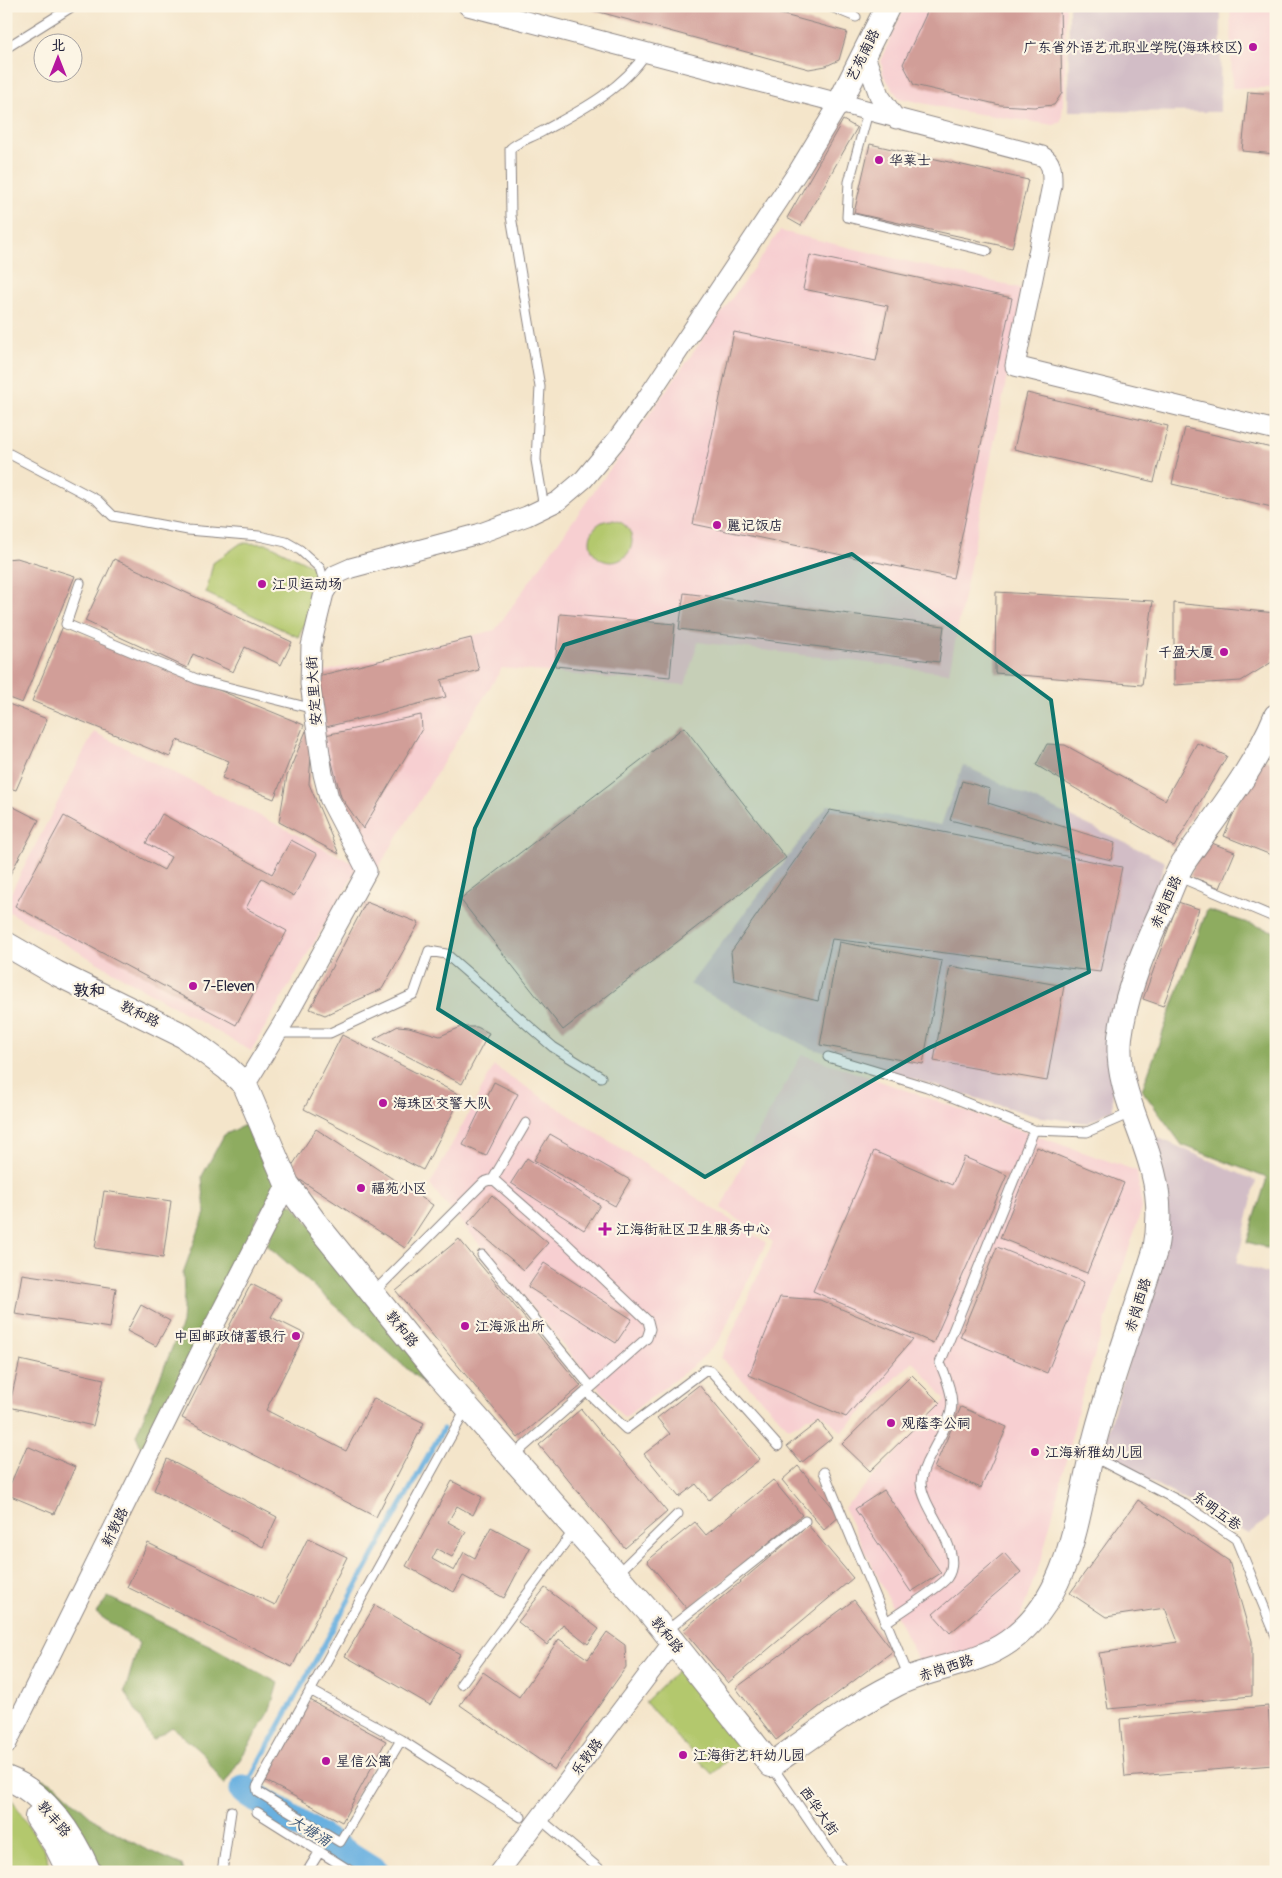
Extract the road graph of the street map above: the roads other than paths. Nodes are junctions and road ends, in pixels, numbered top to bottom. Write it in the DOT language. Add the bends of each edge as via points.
graph roads {
  1 [pos="73,6"];
  2 [pos="468,6"];
  3 [pos="829,6"];
  4 [pos="888,6"];
  5 [pos="856,18"];
  6 [pos="6,48"];
  7 [pos="646,52"];
  8 [pos="864,53"];
  9 [pos="839,104"];
  10 [pos="868,112"];
  11 [pos="896,119"];
  12 [pos="987,251"];
  13 [pos="1276,430"];
  14 [pos="6,452"];
  15 [pos="544,508"];
  16 [pos="80,583"];
  17 [pos="326,588"];
  18 [pos="314,709"];
  19 [pos="1276,716"];
  20 [pos="1271,740"];
  21 [pos="1177,876"];
  22 [pos="1276,918"];
  23 [pos="6,944"];
  24 [pos="276,1033"];
  25 [pos="828,1056"];
  26 [pos="601,1077"];
  27 [pos="245,1085"];
  28 [pos="1133,1112"];
  29 [pos="526,1124"];
  30 [pos="1034,1130"];
  31 [pos="493,1179"];
  32 [pos="287,1184"];
  33 [pos="482,1255"];
  34 [pos="373,1293"];
  35 [pos="588,1389"];
  36 [pos="467,1407"];
  37 [pos="778,1446"];
  38 [pos="1092,1456"];
  39 [pos="512,1458"];
  40 [pos="824,1472"];
  41 [pos="678,1514"];
  42 [pos="805,1521"];
  43 [pos="575,1529"];
  44 [pos="616,1575"];
  45 [pos="885,1623"];
  46 [pos="1276,1636"];
  47 [pos="669,1637"];
  48 [pos="910,1679"];
  49 [pos="461,1684"];
  50 [pos="310,1690"];
  51 [pos="401,1740"];
  52 [pos="6,1745"];
  53 [pos="771,1765"];
  54 [pos="6,1778"];
  55 [pos="6,1786"];
  56 [pos="231,1811"];
  57 [pos="257,1812"];
  58 [pos="521,1817"];
  59 [pos="540,1819"];
  60 [pos="320,1851"];
  61 [pos="69,1872"];
  62 [pos="89,1872"];
  63 [pos="222,1872"];
  64 [pos="306,1872"];
  65 [pos="352,1872"];
  66 [pos="499,1872"];
  67 [pos="603,1872"];
  68 [pos="844,1872"];
  1 -- 6 [label="lane"];
  2 -- 7 [label="street"];
  3 -- 5 [label="lane"];
  4 -- 8 [label="street, 艺苑南路"];
  7 -- 9 [label="street"];
  7 -- 15 [label="lane" via="636,68 587,107 518,142 510,150 511,216 540,387 536,460"];
  8 -- 9 [label="street, 艺苑南路"];
  8 -- 11 [label="street" via="879,95"];
  9 -- 10 [label="street"];
  9 -- 15 [label="street" via="799,170 630,422 584,478 558,501"];
  10 -- 11 [label="street"];
  10 -- 12 [label="lane" via="848,182 847,217"];
  11 -- 13 [label="street" via="1048,159 1052,185 1015,366"];
  14 -- 17 [label="lane" via="97,500 114,516 188,530 259,536 286,542 320,568"];
  15 -- 17 [label="street" via="478,534 351,568 335,575"];
  16 -- 18 [label="lane" via="66,624 198,680"];
  17 -- 18 [label="street, 安定里大街" via="311,646 310,684"];
  18 -- 24 [label="street, 安定里大街" via="329,798 367,871"];
  19 -- 20 [label="street, 赤岗西路"];
  20 -- 21 [label="street, 赤岗西路"];
  21 -- 22 [label="lane"];
  21 -- 28 [label="street, 赤岗西路" via="1136,972 1124,1014 1120,1061"];
  23 -- 27 [label="street, 敦和路" via="56,973 184,1036"];
  24 -- 26 [label="lane" via="330,1033 414,994 429,951 446,954 553,1047"];
  24 -- 27 [label="street"];
  25 -- 30 [label="lane" via="927,1087"];
  27 -- 32 [label="street, 敦和路"];
  28 -- 30 [label="lane" via="1087,1132"];
  28 -- 38 [label="street, 赤岗西路" via="1153,1171 1159,1215 1158,1236"];
  29 -- 31 [label="lane"];
  30 -- 45 [label="lane" via="940,1363 950,1388 952,1413 921,1479 922,1493 951,1551 951,1566 946,1578"];
  31 -- 34 [label="lane" via="484,1182"];
  31 -- 35 [label="lane" via="648,1321 647,1338"];
  32 -- 34 [label="street, 敦和路"];
  32 -- 52 [label="street, 新敦路"];
  33 -- 35 [label="lane"];
  34 -- 36 [label="street, 敦和路"];
  35 -- 37 [label="lane" via="626,1429 705,1370 711,1371"];
  35 -- 39 [label="lane"];
  36 -- 39 [label="street, 敦和路"];
  36 -- 50 [label="lane"];
  38 -- 46 [label="lane, 东明五巷" via="1183,1503 1236,1540"];
  38 -- 48 [label="street, 赤岗西路" via="1065,1564 1049,1596 1027,1626 1008,1642 982,1656"];
  39 -- 43 [label="street, 敦和路"];
  40 -- 45 [label="lane"];
  41 -- 44 [label="lane"];
  42 -- 47 [label="lane"];
  43 -- 44 [label="street, 敦和路"];
  43 -- 49 [label="lane"];
  44 -- 47 [label="street, 敦和路"];
  45 -- 48 [label="lane"];
  47 -- 53 [label="street, 敦和路"];
  47 -- 59 [label="street, 乐敦路"];
  48 -- 53 [label="street, 赤岗西路" via="896,1684"];
  50 -- 51 [label="lane"];
  50 -- 51 [label="lane" via="257,1787 258,1792 340,1842"];
  51 -- 58 [label="lane"];
  53 -- 68 [label="lane, 西华大街"];
  54 -- 62 [label="street, 敦丰路" via="18,1782 54,1815 78,1847"];
  55 -- 61 [label="street, 敦丰路" via="39,1820"];
  56 -- 63 [label="lane"];
  57 -- 60 [label="lane"];
  59 -- 66 [label="street, 乐敦路"];
  59 -- 67 [label="lane"];
  60 -- 64 [label="lane"];
  60 -- 65 [label="lane"];
}
